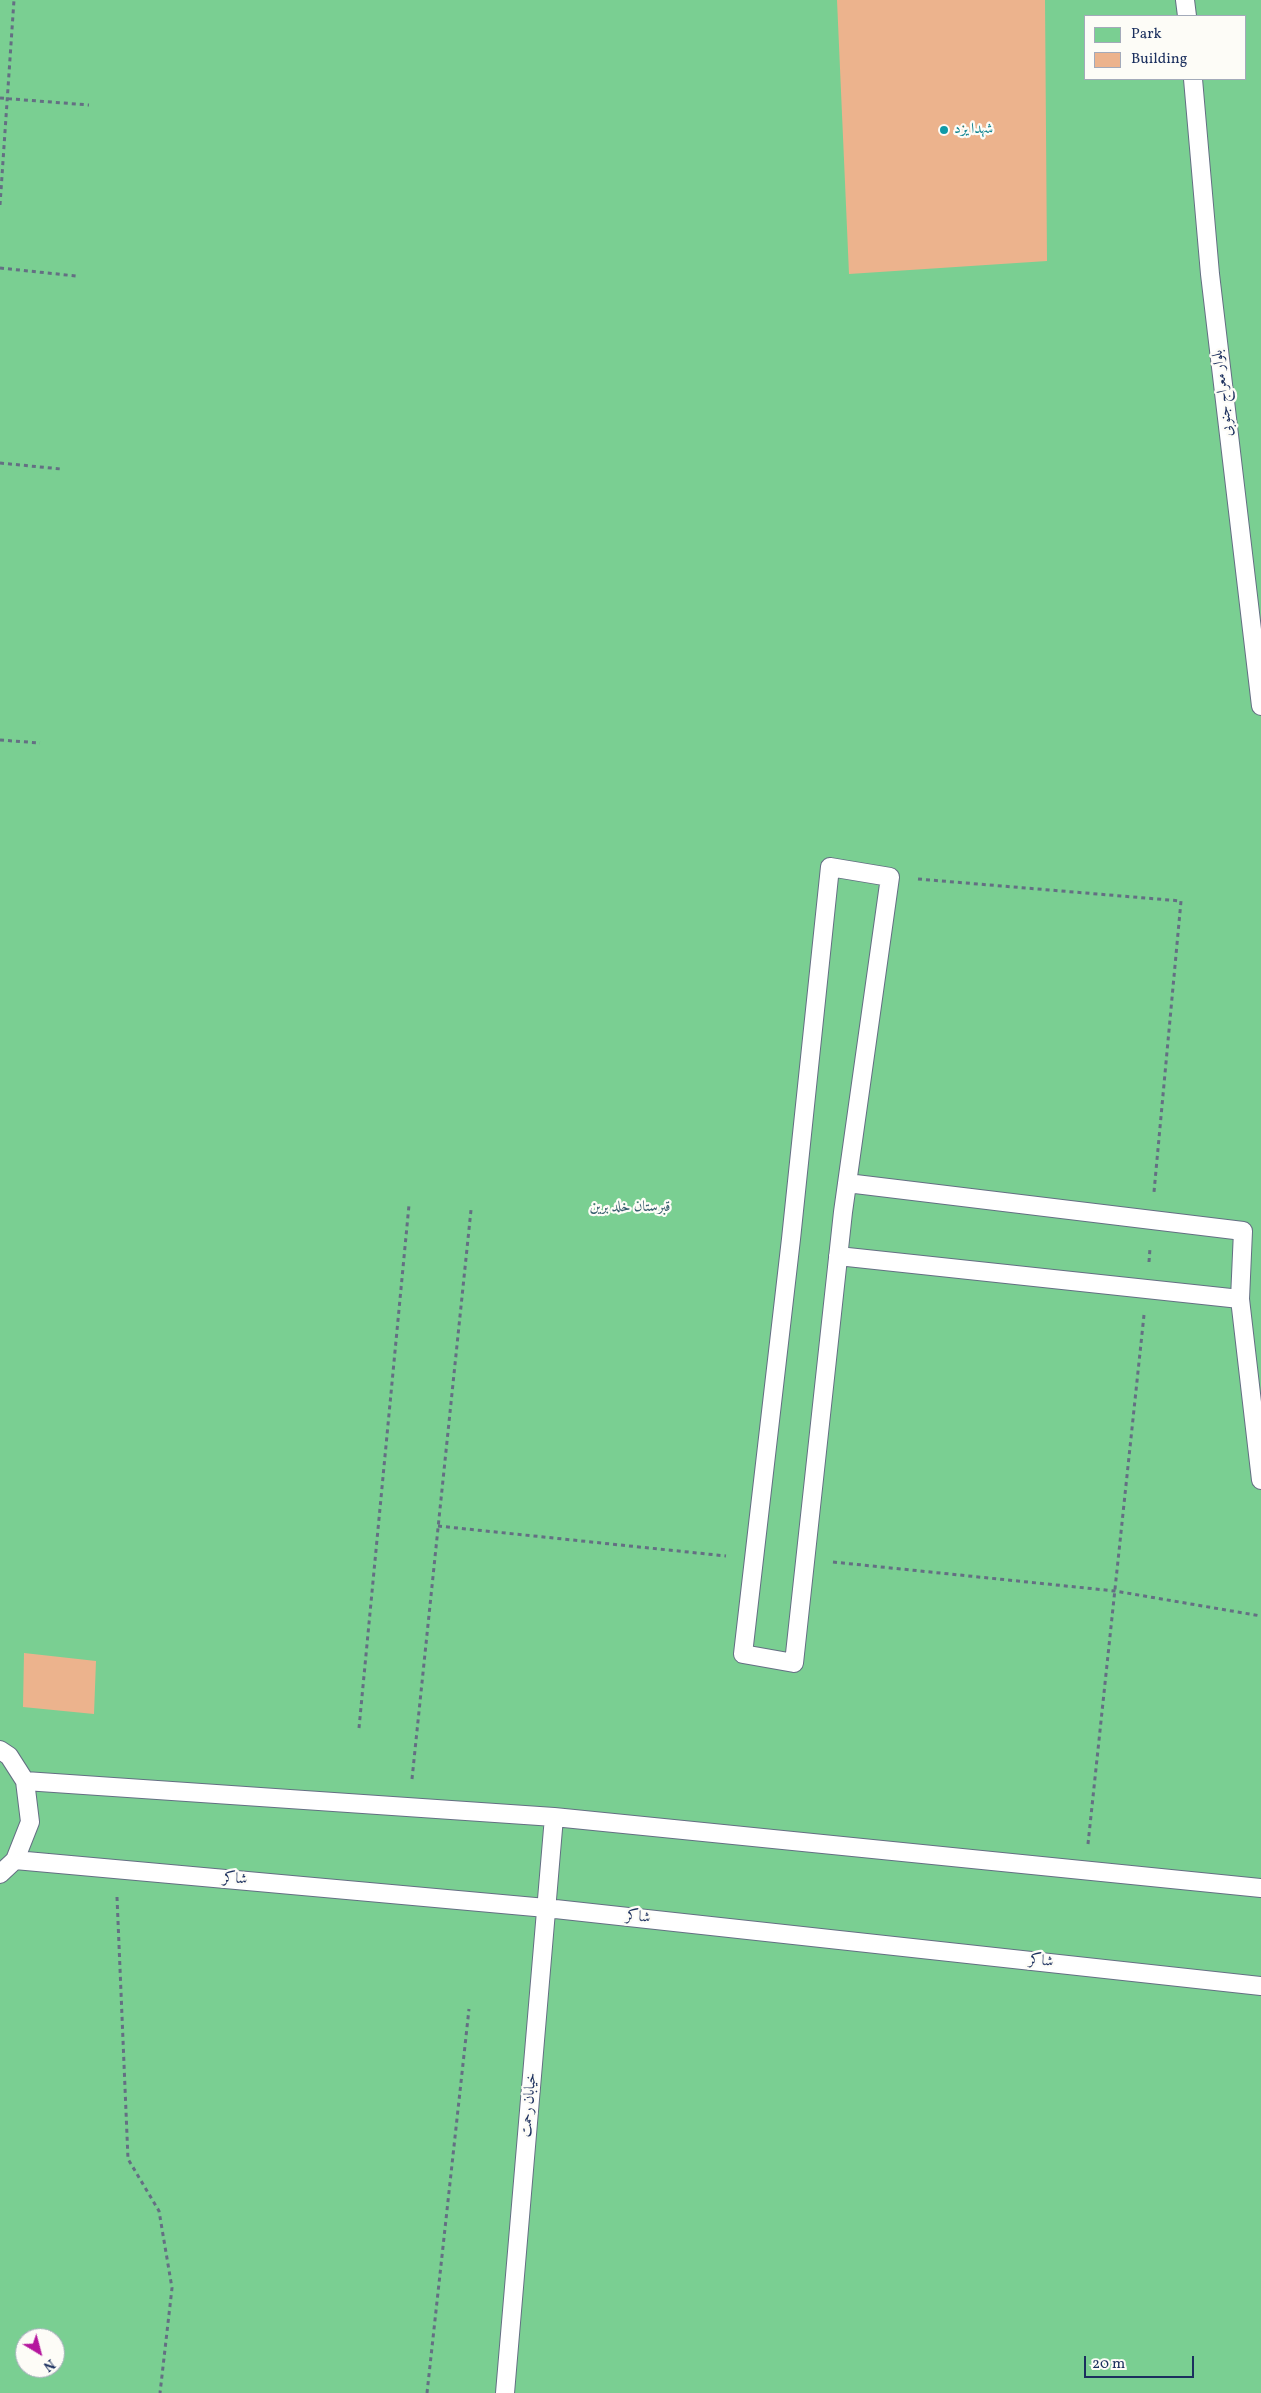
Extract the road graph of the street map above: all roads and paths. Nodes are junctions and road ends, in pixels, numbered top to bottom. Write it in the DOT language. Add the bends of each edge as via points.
graph roads {
  1 [pos="14,0"];
  2 [pos="1186,0"];
  3 [pos="1187,15"];
  4 [pos="1192,80"];
  5 [pos="0,98"];
  6 [pos="7,98"];
  7 [pos="89,105"];
  8 [pos="0,205"];
  9 [pos="0,268"];
  10 [pos="76,276"];
  11 [pos="0,463"];
  12 [pos="61,469"];
  13 [pos="1261,706"];
  14 [pos="0,740"];
  15 [pos="40,743"];
  16 [pos="847,1183"];
  17 [pos="409,1205"];
  18 [pos="471,1210"];
  19 [pos="838,1256"];
  20 [pos="1240,1299"];
  21 [pos="1261,1480"];
  22 [pos="438,1526"];
  23 [pos="754,1559"];
  24 [pos="805,1559"];
  25 [pos="1261,1616"];
  26 [pos="359,1728"];
  27 [pos="0,1750"];
  28 [pos="25,1781"];
  29 [pos="409,1808"];
  30 [pos="554,1818"];
  31 [pos="15,1860"];
  32 [pos="116,1869"];
  33 [pos="0,1874"];
  34 [pos="1261,1888"];
  35 [pos="546,1908"];
  36 [pos="1261,1986"];
  37 [pos="469,2009"];
  38 [pos="160,2393"];
  39 [pos="427,2393"];
  40 [pos="505,2393"];
  1 -- 6 [label="path"];
  2 -- 3 [label="lane"];
  4 -- 13 [label="lane, بلوار معراج جنوبی" via="1210,274"];
  5 -- 6 [label="path"];
  6 -- 7 [label="path"];
  6 -- 8 [label="path"];
  9 -- 10 [label="path"];
  11 -- 12 [label="path"];
  14 -- 15 [label="path"];
  16 -- 19 [label="lane"];
  16 -- 20 [label="lane" via="1243,1232"];
  16 -- 23 [label="lane" via="890,877 830,867"];
  17 -- 26 [label="path"];
  18 -- 22 [label="path"];
  19 -- 20 [label="lane"];
  19 -- 24 [label="lane"];
  20 -- 21 [label="lane"];
  22 -- 23 [label="path"];
  22 -- 29 [label="path"];
  23 -- 24 [label="lane" via="743,1654 794,1663"];
  24 -- 25 [label="path" via="1115,1591"];
  27 -- 28 [label="lane" via="9,1756"];
  28 -- 29 [label="lane"];
  28 -- 31 [label="lane" via="30,1822"];
  29 -- 30 [label="lane"];
  30 -- 34 [label="lane"];
  30 -- 35 [label="lane, خیابان رحمت"];
  31 -- 32 [label="lane, شاکر"];
  31 -- 33 [label="lane"];
  32 -- 35 [label="lane, شاکر"];
  32 -- 38 [label="path" via="128,2159 159,2211 172,2288"];
  35 -- 36 [label="lane, شاکر"];
  35 -- 40 [label="lane, خیابان رحمت"];
  37 -- 39 [label="path"];
}
